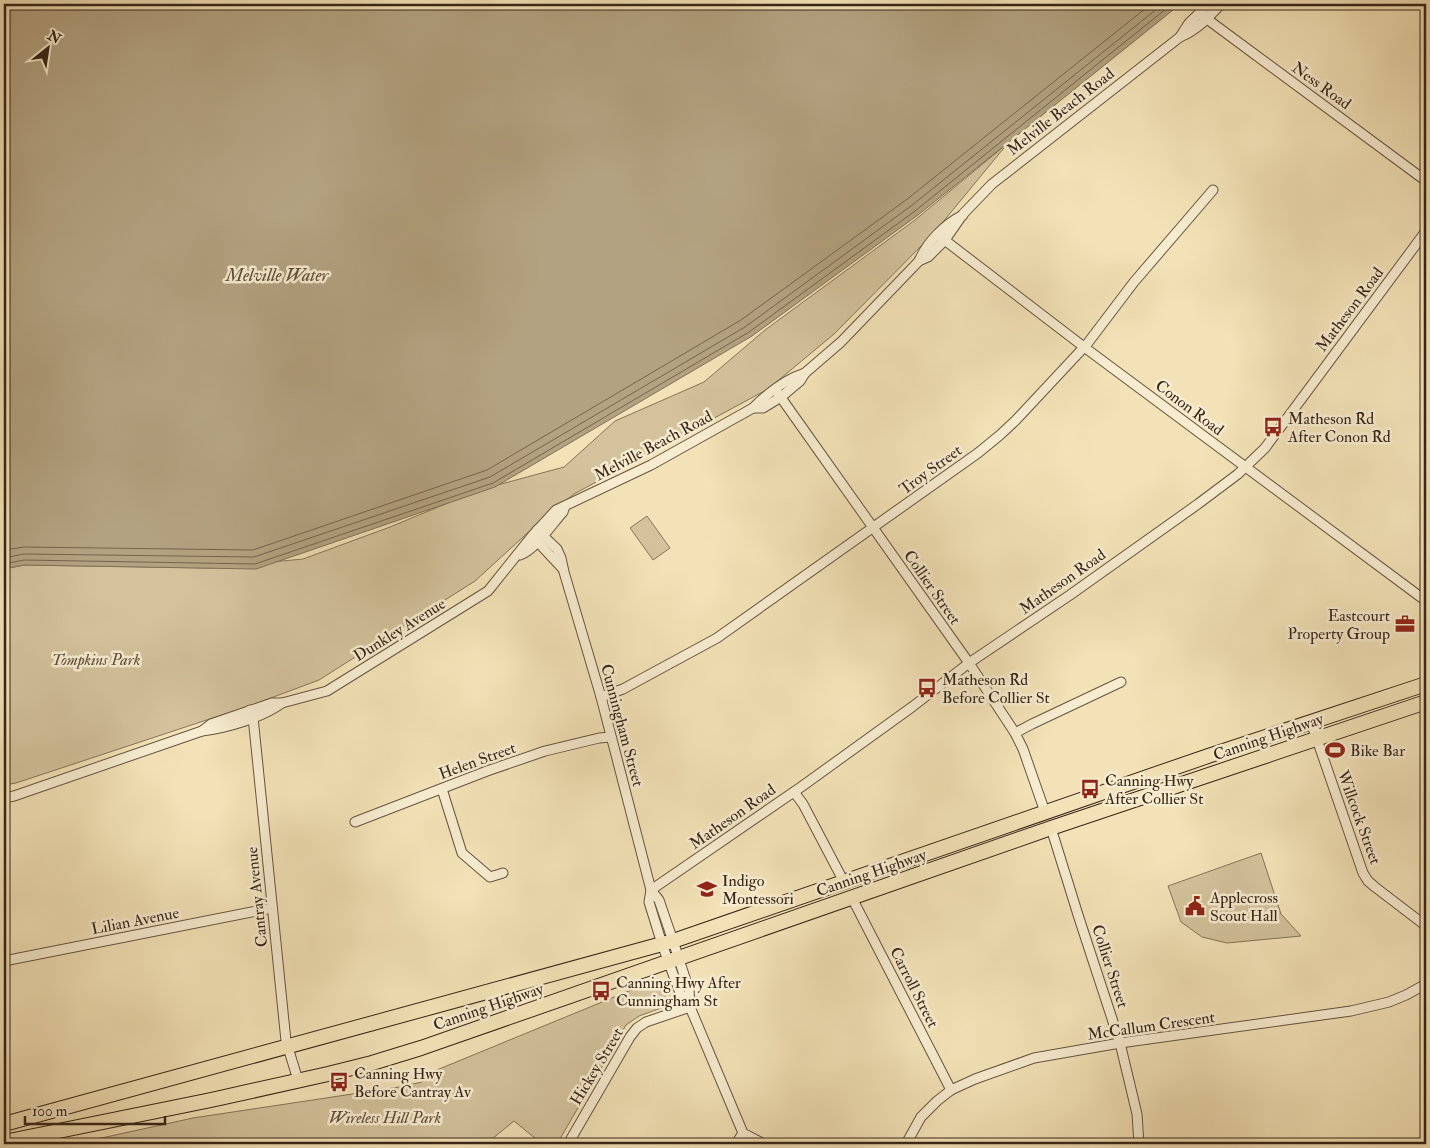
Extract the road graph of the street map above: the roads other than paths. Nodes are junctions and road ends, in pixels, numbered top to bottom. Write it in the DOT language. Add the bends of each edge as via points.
graph roads {
  1 [pos="1208,4"];
  2 [pos="1221,4"];
  3 [pos="1203,15"];
  4 [pos="1426,181"];
  5 [pos="1213,190"];
  6 [pos="1426,231"];
  7 [pos="941,237"];
  8 [pos="1084,347"];
  9 [pos="778,393"];
  10 [pos="1246,468"];
  11 [pos="873,528"];
  12 [pos="537,536"];
  13 [pos="1426,601"];
  14 [pos="969,664"];
  15 [pos="1121,682"];
  16 [pos="1426,684"];
  17 [pos="601,697"];
  18 [pos="1426,702"];
  19 [pos="252,714"];
  20 [pos="1311,722"];
  21 [pos="1015,733"];
  22 [pos="611,737"];
  23 [pos="1316,738"];
  24 [pos="442,790"];
  25 [pos="794,792"];
  26 [pos="4,798"];
  27 [pos="1045,812"];
  28 [pos="355,822"];
  29 [pos="1051,828"];
  30 [pos="503,874"];
  31 [pos="844,882"];
  32 [pos="651,890"];
  33 [pos="852,898"];
  34 [pos="272,908"];
  35 [pos="1426,926"];
  36 [pos="668,942"];
  37 [pos="674,960"];
  38 [pos="4,961"];
  39 [pos="1426,984"];
  40 [pos="690,1007"];
  41 [pos="1120,1043"];
  42 [pos="288,1047"];
  43 [pos="298,1080"];
  44 [pos="951,1090"];
  45 [pos="4,1124"];
  46 [pos="742,1133"];
  47 [pos="4,1142"];
  48 [pos="568,1144"];
  49 [pos="736,1144"];
  50 [pos="764,1144"];
  51 [pos="906,1144"];
  52 [pos="1139,1144"];
  1 -- 3 [label="street, Melville Beach Road"];
  2 -- 3 [label="street, Melville Beach Road"];
  3 -- 4 [label="street, Ness Road"];
  3 -- 7 [label="street, Melville Beach Road" via="1189,23 1180,37 992,184 963,214 951,221"];
  5 -- 8 [label="street, Troy Street" via="1134,282"];
  6 -- 10 [label="street, Matheson Road" via="1265,448"];
  7 -- 8 [label="street, Conon Road"];
  7 -- 9 [label="street, Melville Beach Road" via="924,250 919,261 841,342 805,373 794,376"];
  8 -- 10 [label="street, Conon Road"];
  8 -- 11 [label="street, Troy Street" via="1000,435"];
  9 -- 11 [label="street, Collier Street"];
  9 -- 12 [label="street, Melville Beach Road" via="651,464 556,510"];
  10 -- 13 [label="street, Conon Road"];
  10 -- 14 [label="street, Matheson Road" via="1078,590"];
  11 -- 14 [label="street, Collier Street"];
  11 -- 17 [label="street, Troy Street" via="716,638 623,689"];
  12 -- 17 [label="street, Cunningham Street" via="563,569"];
  12 -- 19 [label="street, Dunkley Avenue" via="488,591 336,686 282,703 272,703"];
  14 -- 21 [label="street, Collier Street"];
  14 -- 25 [label="street, Matheson Road"];
  15 -- 21 [label="street"];
  16 -- 20 [label="highway, Canning Highway"];
  17 -- 22 [label="street, Cunningham Street"];
  18 -- 23 [label="highway, Canning Highway"];
  19 -- 26 [label="street, Dunkley Avenue" via="211,724 202,731"];
  19 -- 34 [label="street, Cantray Avenue"];
  20 -- 23 [label="street, Willcock Street"];
  20 -- 27 [label="highway, Canning Highway"];
  21 -- 27 [label="street, Collier Street"];
  22 -- 24 [label="street, Helen Street" via="545,751"];
  22 -- 32 [label="street, Cunningham Street"];
  23 -- 29 [label="highway, Canning Highway"];
  23 -- 35 [label="street, Willcock Street" via="1363,874 1376,888"];
  24 -- 28 [label="street, Helen Street"];
  24 -- 30 [label="street" via="462,853 490,877"];
  25 -- 31 [label="street"];
  25 -- 32 [label="street, Matheson Road"];
  27 -- 31 [label="highway, Canning Highway"];
  29 -- 33 [label="highway, Canning Highway"];
  29 -- 41 [label="street, Collier Street"];
  31 -- 36 [label="highway, Canning Highway"];
  32 -- 36 [label="street, Cunningham Street" via="649,902"];
  33 -- 37 [label="highway, Canning Highway"];
  33 -- 44 [label="street, Carroll Street"];
  34 -- 38 [label="street, Lilian Avenue"];
  34 -- 42 [label="street, Cantray Avenue"];
  36 -- 37 [label="street, Cunningham Street"];
  36 -- 42 [label="highway, Canning Highway"];
  37 -- 40 [label="street, Cunningham Street" via="689,990"];
  37 -- 43 [label="highway, Canning Highway" via="372,1064"];
  39 -- 41 [label="street, McCallum Crescent" via="1389,1002 1351,1011"];
  40 -- 46 [label="street, Cunningham Street"];
  40 -- 48 [label="street, Hickey Street" via="637,1028"];
  41 -- 44 [label="street, McCallum Crescent" via="1034,1058"];
  41 -- 52 [label="street, Collier Street" via="1137,1114"];
  42 -- 43 [label="street, Cantray Avenue"];
  42 -- 45 [label="highway, Canning Highway"];
  43 -- 47 [label="highway, Canning Highway"];
  44 -- 51 [label="street, McCallum Crescent" via="922,1117"];
  46 -- 49 [label="street"];
  46 -- 50 [label="street"];
}
